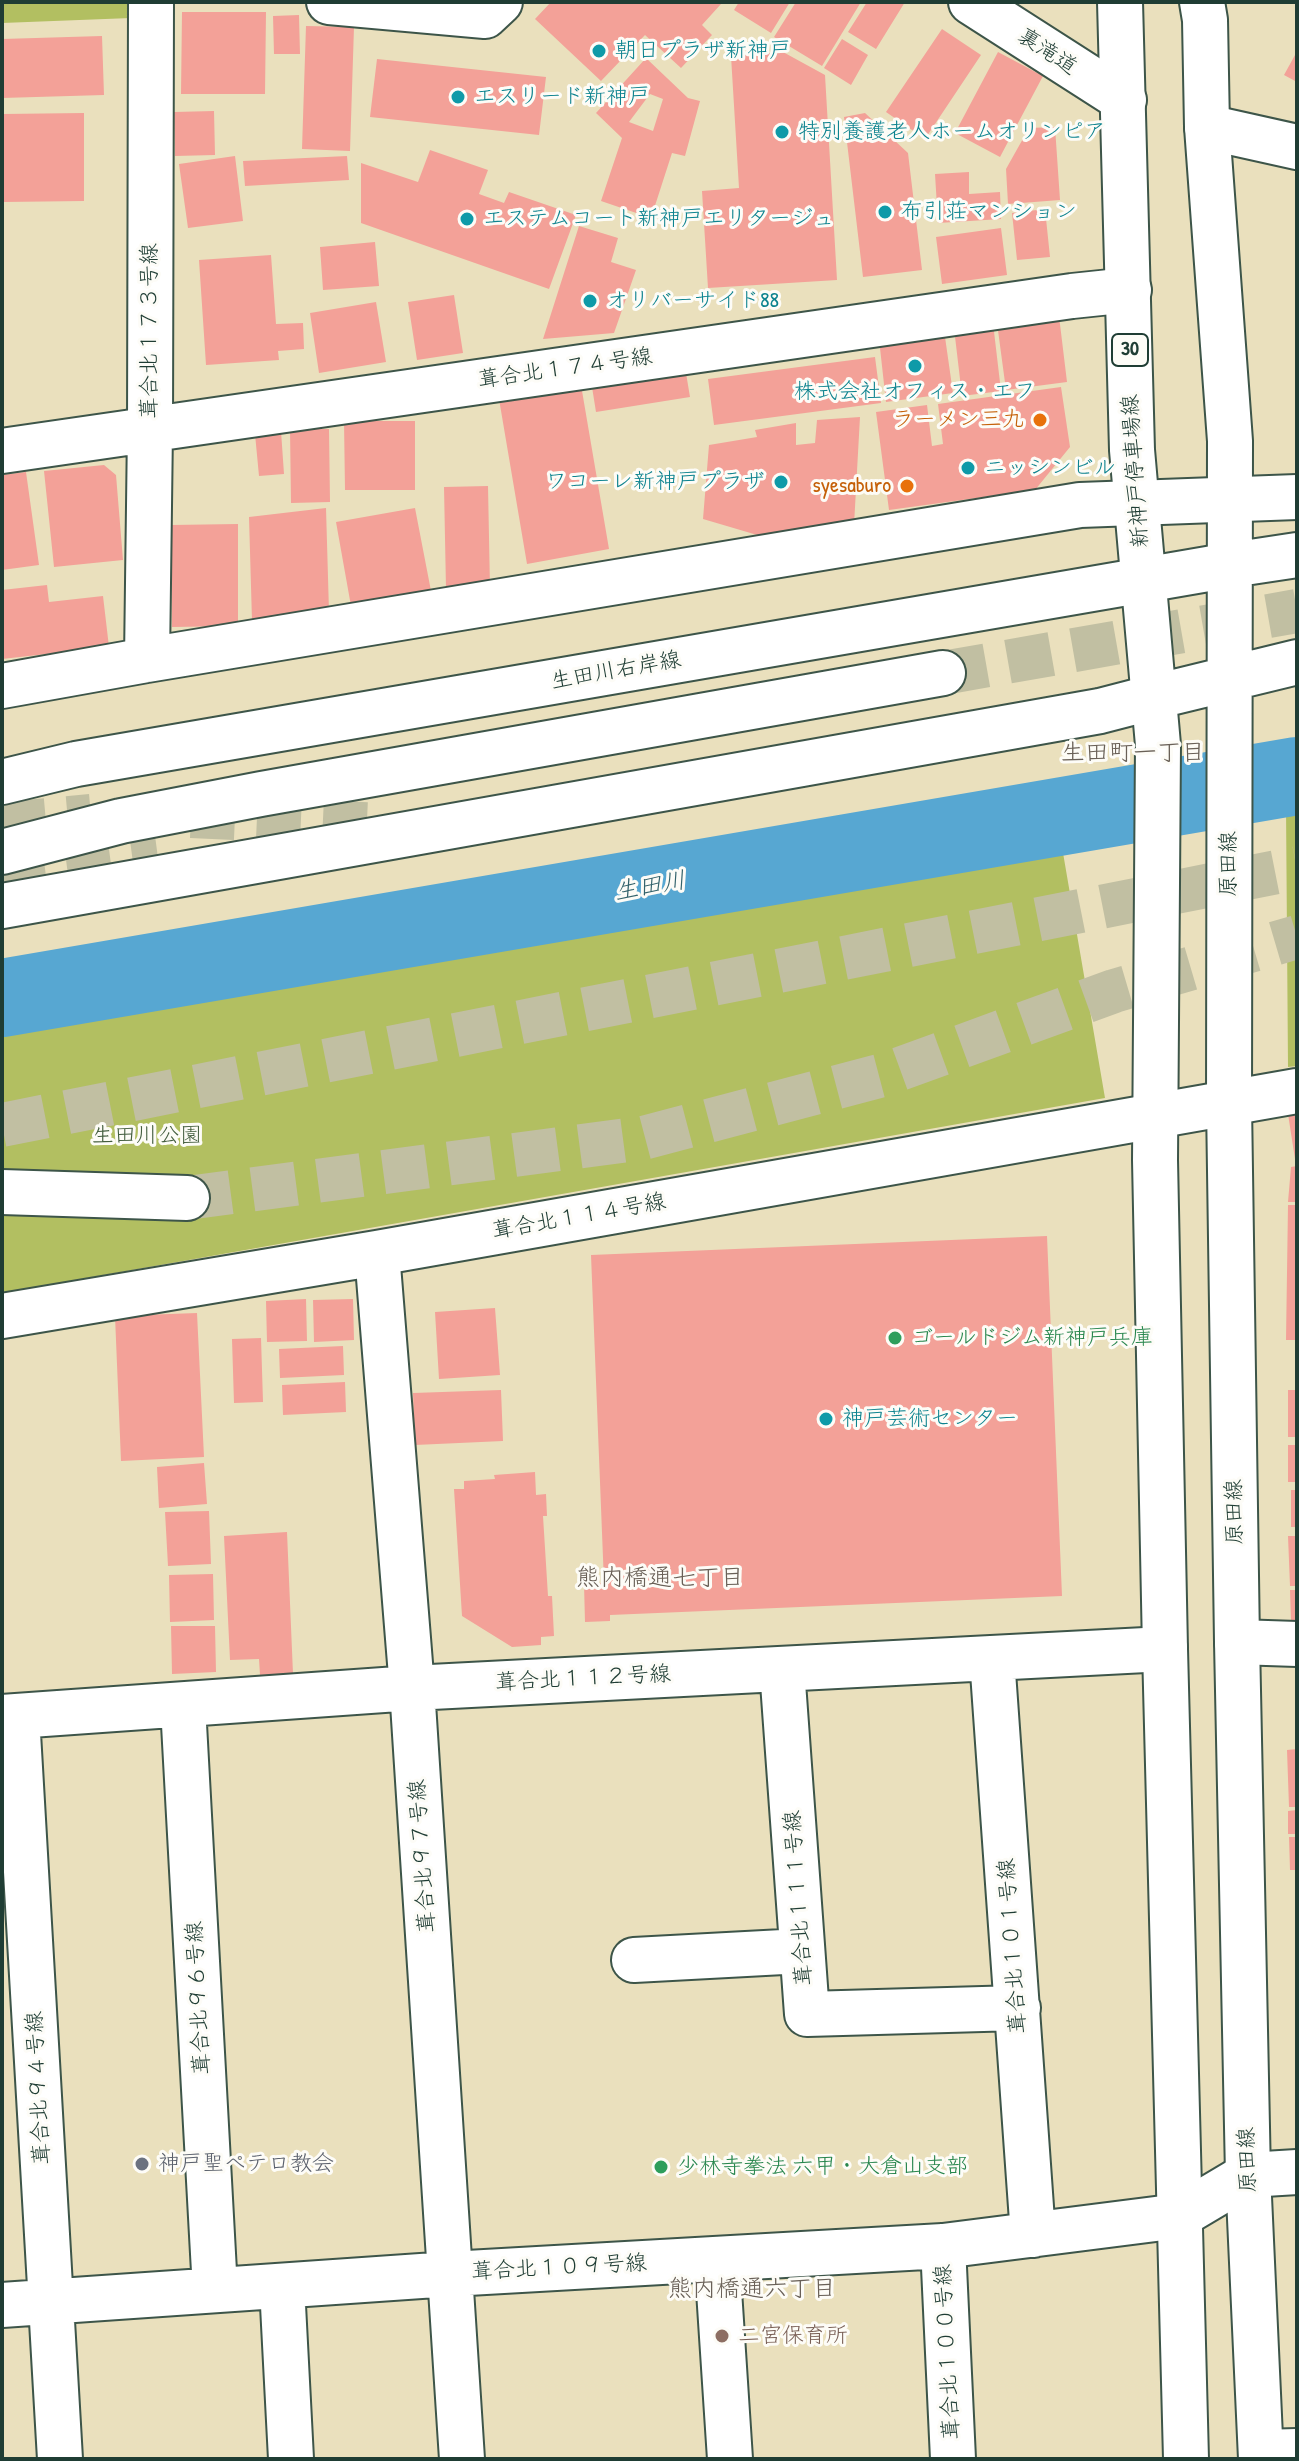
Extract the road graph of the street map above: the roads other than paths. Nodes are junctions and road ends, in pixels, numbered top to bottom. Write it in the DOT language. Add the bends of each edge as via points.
graph roads {
  1 [pos="151,2"];
  2 [pos="329,2"];
  3 [pos="500,2"];
  4 [pos="971,2"];
  5 [pos="1120,2"];
  6 [pos="1202,2"];
  7 [pos="1124,100"];
  8 [pos="1207,127"];
  9 [pos="1297,147"];
  10 [pos="1129,290"];
  11 [pos="150,429"];
  12 [pos="2,451"];
  13 [pos="1297,497"];
  14 [pos="1230,499"];
  15 [pos="1137,502"];
  16 [pos="1297,555"];
  17 [pos="1231,565"];
  18 [pos="1144,581"];
  19 [pos="147,660"];
  20 [pos="1297,662"];
  21 [pos="943,673"];
  22 [pos="1231,678"];
  23 [pos="2,686"];
  24 [pos="1154,697"];
  25 [pos="2,782"];
  26 [pos="2,852"];
  27 [pos="2,906"];
  28 [pos="1297,1091"];
  29 [pos="1229,1104"];
  30 [pos="1156,1115"];
  31 [pos="2,1192"];
  32 [pos="187,1198"];
  33 [pos="377,1253"];
  34 [pos="2,1316"];
  35 [pos="1237,1642"];
  36 [pos="1297,1644"];
  37 [pos="1165,1649"];
  38 [pos="992,1658"];
  39 [pos="782,1669"];
  40 [pos="412,1688"];
  41 [pos="183,1706"];
  42 [pos="10,1717"];
  43 [pos="802,1951"];
  44 [pos="634,1960"];
  45 [pos="1018,2008"];
  46 [pos="19,2026"];
  47 [pos="1297,2172"];
  48 [pos="1248,2175"];
  49 [pos="1179,2216"];
  50 [pos="1033,2235"];
  51 [pos="943,2246"];
  52 [pos="717,2260"];
  53 [pos="450,2274"];
  54 [pos="282,2286"];
  55 [pos="215,2290"];
  56 [pos="50,2301"];
  57 [pos="2,2305"];
  58 [pos="1273,2454"];
  59 [pos="60,2459"];
  60 [pos="291,2459"];
  61 [pos="462,2459"];
  62 [pos="730,2459"];
  63 [pos="953,2459"];
  64 [pos="1186,2459"];
  1 -- 11 [label="street, 葺合北１７３号線"];
  2 -- 3 [label="street" via="485,16"];
  4 -- 7 [label="street, 裏滝道"];
  5 -- 7 [label="street, 新神戸停車場線 / 30"];
  6 -- 8 [label="street"];
  7 -- 10 [label="street, 新神戸停車場線 / 30"];
  8 -- 9 [label="street"];
  8 -- 14 [label="street"];
  10 -- 11 [label="street, 葺合北１７４号線"];
  10 -- 15 [label="street, 新神戸停車場線 / 30"];
  11 -- 12 [label="street, 葺合北１７４号線"];
  11 -- 19 [label="street, 葺合北１７３号線"];
  13 -- 14 [label="street"];
  14 -- 15 [label="street"];
  14 -- 17 [label="street"];
  15 -- 18 [label="street, 新神戸停車場線 / 30"];
  15 -- 19 [label="street" via="1080,505"];
  16 -- 17 [label="street"];
  17 -- 18 [label="street, 生田川右岸線"];
  17 -- 22 [label="street, 原田線"];
  18 -- 24 [label="street, 新神戸停車場線 / 30"];
  18 -- 25 [label="street, 生田川右岸線" via="76,764"];
  19 -- 23 [label="street"];
  20 -- 22 [label="street"];
  21 -- 26 [label="street" via="261,794 121,821"];
  22 -- 24 [label="street"];
  22 -- 29 [label="street, 原田線"];
  24 -- 27 [label="street" via="1100,711"];
  24 -- 30 [label="street" via="1159,857"];
  28 -- 29 [label="street, 葺合北１１４号線"];
  29 -- 30 [label="street, 葺合北１１４号線"];
  29 -- 35 [label="street, 原田線"];
  30 -- 33 [label="street, 葺合北１１４号線"];
  30 -- 37 [label="street"];
  31 -- 32 [label="street"];
  33 -- 34 [label="street, 葺合北１１４号線"];
  33 -- 40 [label="street, 葺合北９７号線"];
  35 -- 36 [label="street"];
  35 -- 48 [label="street, 原田線"];
  37 -- 38 [label="street, 葺合北１１２号線"];
  37 -- 49 [label="street"];
  38 -- 39 [label="street, 葺合北１１２号線"];
  38 -- 45 [label="street, 葺合北１０１号線"];
  39 -- 40 [label="street, 葺合北１１２号線"];
  39 -- 43 [label="street, 葺合北１１１号線"];
  40 -- 41 [label="street, 葺合北１１２号線"];
  40 -- 53 [label="street, 葺合北９７号線"];
  41 -- 42 [label="street, 葺合北１１２号線"];
  41 -- 55 [label="street, 葺合北９６号線"];
  42 -- 46 [label="street, 葺合北９４号線"];
  43 -- 44 [label="street"];
  43 -- 45 [label="street, 葺合北１１１号線" via="807,2014"];
  45 -- 50 [label="street, 葺合北１０１号線"];
  46 -- 56 [label="street, 葺合北９４号線"];
  47 -- 48 [label="street"];
  48 -- 49 [label="street, 葺合北１０９号線"];
  48 -- 58 [label="street, 原田線"];
  49 -- 50 [label="street, 葺合北１０９号線"];
  49 -- 64 [label="street"];
  50 -- 51 [label="street, 葺合北１０９号線"];
  51 -- 52 [label="street, 葺合北１０９号線"];
  51 -- 63 [label="street, 葺合北１００号線"];
  52 -- 53 [label="street, 葺合北１０９号線"];
  52 -- 62 [label="street"];
  53 -- 54 [label="street, 葺合北１０９号線"];
  53 -- 61 [label="street, 葺合北９７号線"];
  54 -- 55 [label="street, 葺合北１０９号線"];
  54 -- 60 [label="street"];
  55 -- 56 [label="street, 葺合北１０９号線"];
  56 -- 57 [label="street, 葺合北１０９号線"];
  56 -- 59 [label="street, 葺合北９４号線"];
}
